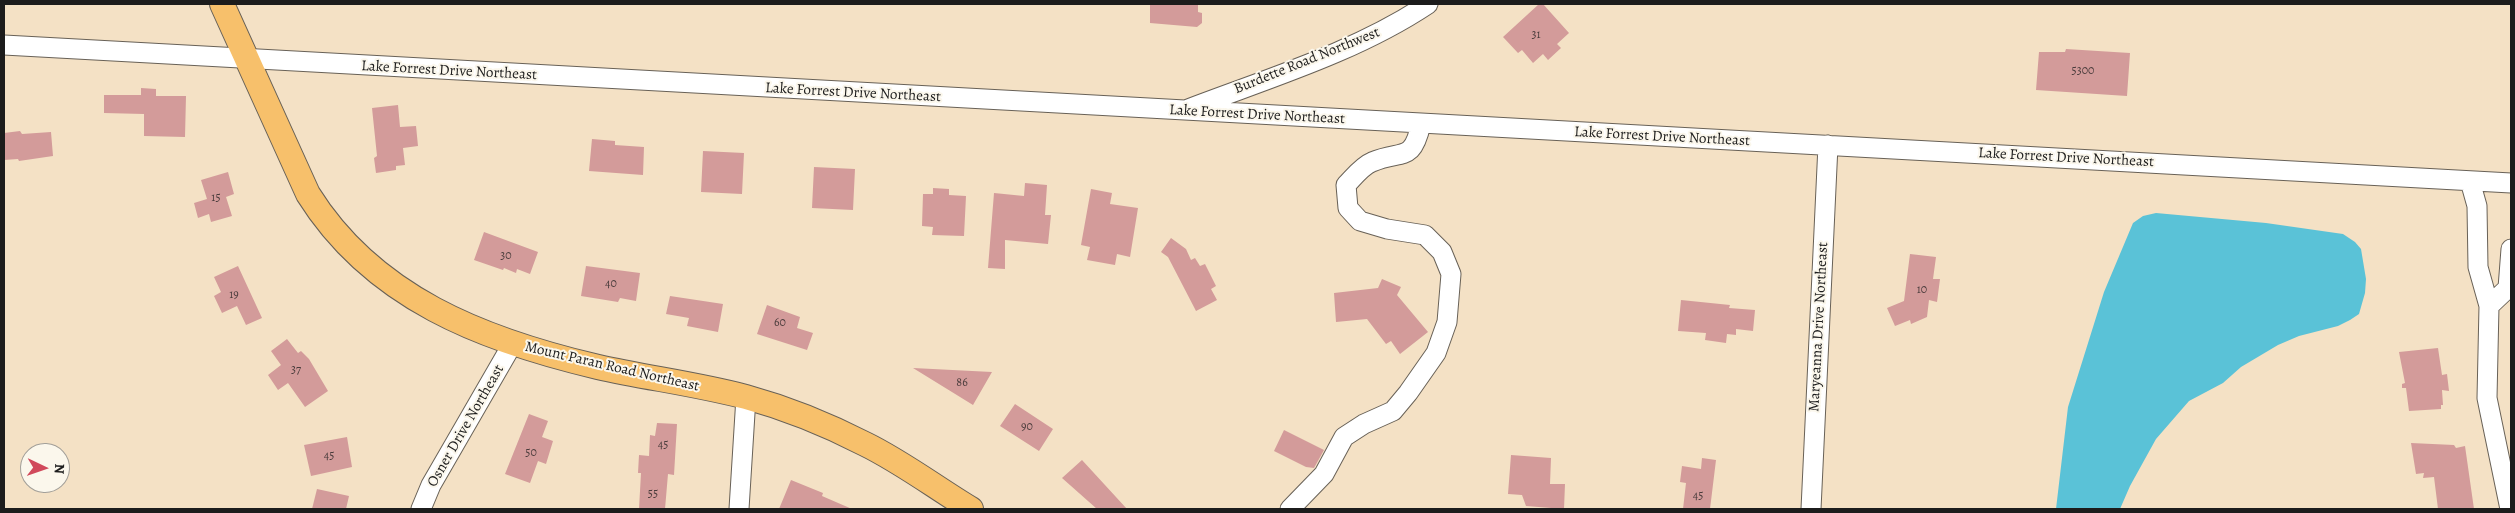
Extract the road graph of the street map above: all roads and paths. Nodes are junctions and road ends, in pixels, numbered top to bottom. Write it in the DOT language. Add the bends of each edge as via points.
graph roads {
  1 [pos="222,4"];
  2 [pos="1428,4"];
  3 [pos="4,45"];
  4 [pos="246,60"];
  5 [pos="1182,111"];
  6 [pos="1421,124"];
  7 [pos="1828,145"];
  8 [pos="2470,181"];
  9 [pos="2511,183"];
  10 [pos="2511,257"];
  11 [pos="2478,267"];
  12 [pos="2490,306"];
  13 [pos="513,343"];
  14 [pos="746,397"];
  15 [pos="421,509"];
  16 [pos="739,509"];
  17 [pos="971,509"];
  18 [pos="1290,509"];
  19 [pos="1811,509"];
  20 [pos="2510,509"];
  1 -- 4 [label="main road, Mount Paran Road Northeast"];
  2 -- 5 [label="street, Burdette Road Northwest" via="1360,43"];
  3 -- 4 [label="street, Lake Forrest Drive Northeast"];
  4 -- 5 [label="street, Lake Forrest Drive Northeast"];
  4 -- 13 [label="main road, Mount Paran Road Northeast" via="308,194 344,242 380,275 421,304 466,326"];
  5 -- 6 [label="street, Lake Forrest Drive Northeast"];
  6 -- 7 [label="street, Lake Forrest Drive Northeast"];
  6 -- 18 [label="street" via="1417,143 1410,151 1370,162 1346,185 1348,208 1360,221 1426,235 1442,252 1451,274 1444,330 1436,352 1393,411 1344,437 1324,474"];
  7 -- 8 [label="street, Lake Forrest Drive Northeast"];
  7 -- 19 [label="street, Maryeanna Drive Northeast"];
  8 -- 9 [label="street, Lake Forrest Drive Northeast"];
  8 -- 11 [label="street" via="2477,206"];
  10 -- 11 [label="street" via="2494,270"];
  10 -- 12 [label="street" via="2508,288"];
  11 -- 12 [label="street"];
  12 -- 20 [label="street" via="2487,398"];
  13 -- 14 [label="main road, Mount Paran Road Northeast" via="597,367"];
  13 -- 15 [label="street, Osner Drive Northeast" via="430,485"];
  14 -- 16 [label="street"];
  14 -- 17 [label="main road, Mount Paran Road Northeast" via="866,444"];
}
